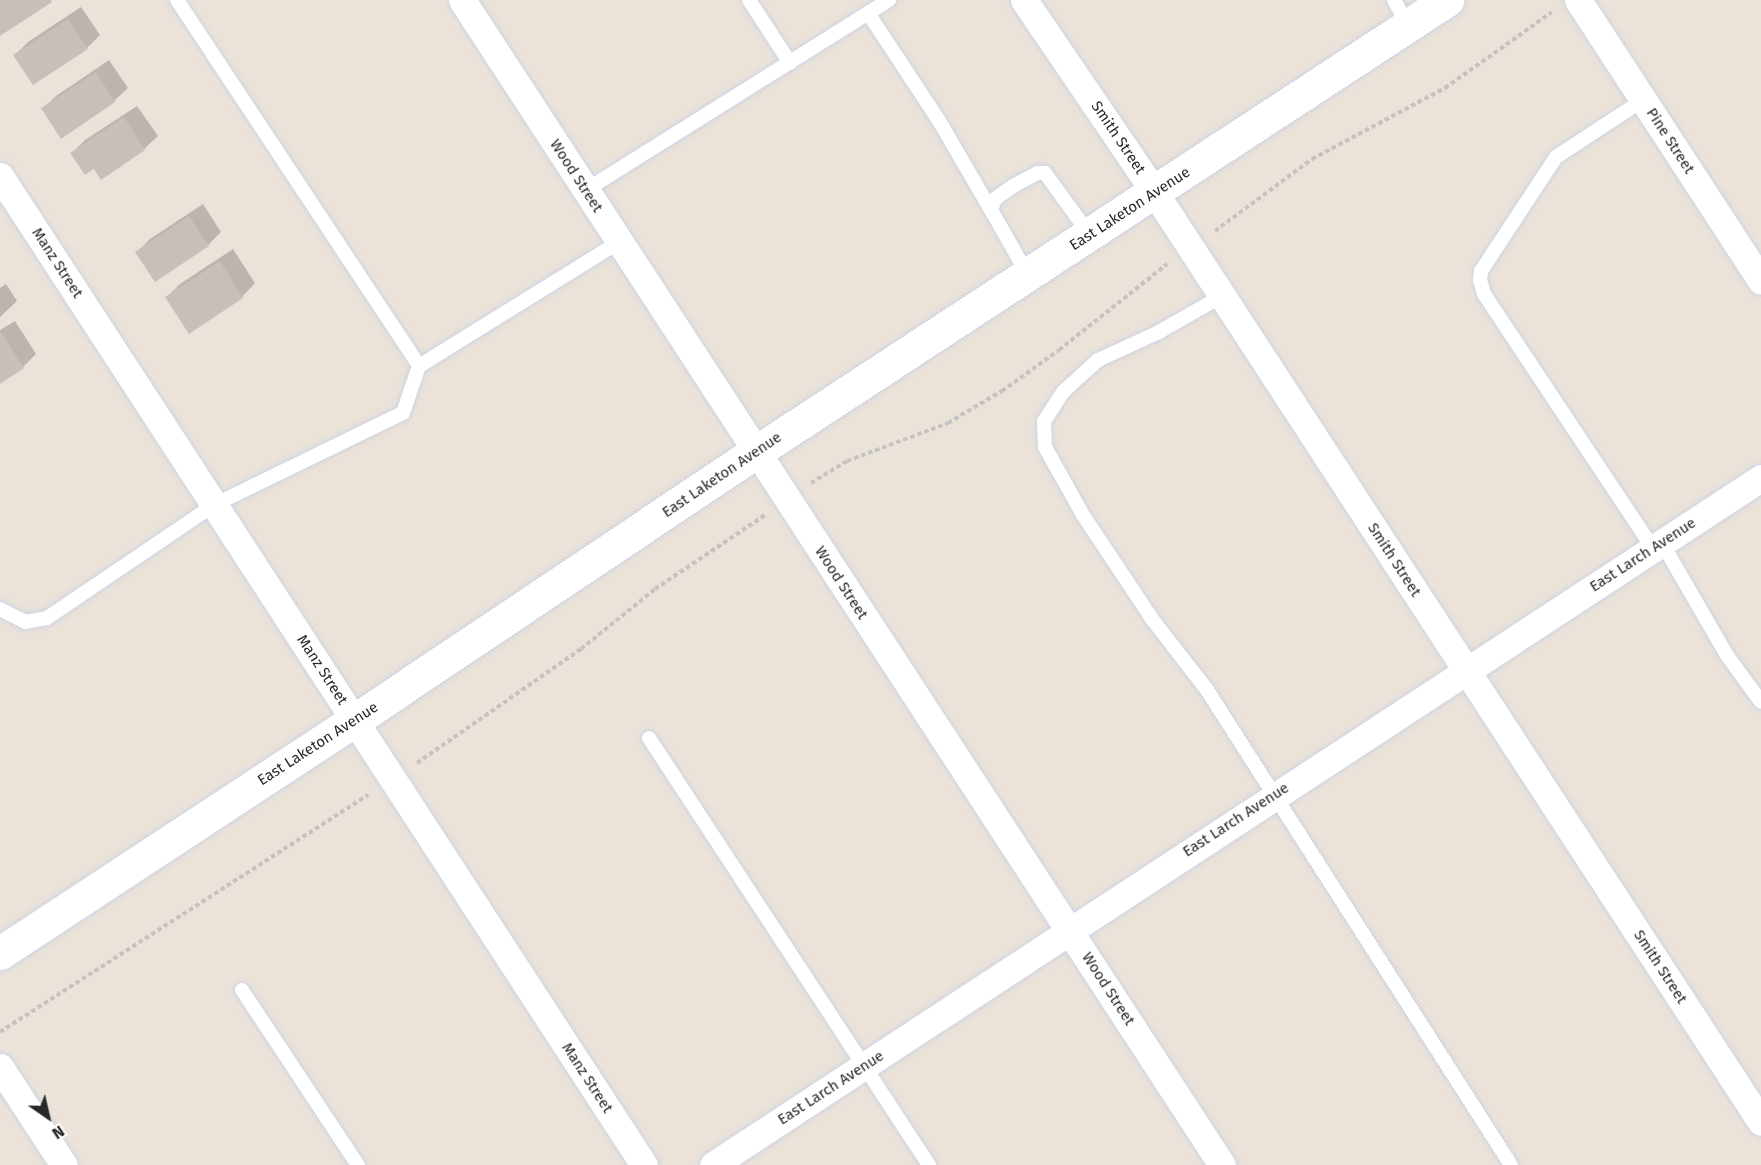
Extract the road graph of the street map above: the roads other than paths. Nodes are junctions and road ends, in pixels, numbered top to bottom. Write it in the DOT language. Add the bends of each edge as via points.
graph roads {
  1 [pos="177,0"];
  2 [pos="462,0"];
  3 [pos="749,0"];
  4 [pos="889,0"];
  5 [pos="1024,0"];
  6 [pos="1447,0"];
  7 [pos="1578,0"];
  8 [pos="1401,12"];
  9 [pos="868,13"];
  10 [pos="790,63"];
  11 [pos="1643,100"];
  12 [pos="0,176"];
  13 [pos="586,190"];
  14 [pos="1155,193"];
  15 [pos="991,210"];
  16 [pos="1090,235"];
  17 [pos="619,242"];
  18 [pos="1028,276"];
  19 [pos="1761,281"];
  20 [pos="1222,296"];
  21 [pos="419,366"];
  22 [pos="756,452"];
  23 [pos="1761,478"];
  24 [pos="214,505"];
  25 [pos="1657,545"];
  26 [pos="0,609"];
  27 [pos="1466,670"];
  28 [pos="1761,702"];
  29 [pos="355,720"];
  30 [pos="649,738"];
  31 [pos="1273,795"];
  32 [pos="1070,930"];
  33 [pos="0,952"];
  34 [pos="242,990"];
  35 [pos="864,1066"];
  36 [pos="0,1067"];
  37 [pos="1761,1122"];
  38 [pos="64,1165"];
  39 [pos="358,1165"];
  40 [pos="644,1165"];
  41 [pos="713,1165"];
  42 [pos="929,1165"];
  43 [pos="1222,1165"];
  44 [pos="1511,1165"];
  1 -- 21 [label="lane"];
  2 -- 13 [label="street, Wood Street"];
  3 -- 10 [label="lane"];
  4 -- 9 [label="lane"];
  5 -- 14 [label="street, Smith Street"];
  6 -- 8 [label="main road, East Laketon Avenue"];
  7 -- 11 [label="street, Pine Street"];
  8 -- 14 [label="main road, East Laketon Avenue"];
  9 -- 10 [label="lane"];
  9 -- 15 [label="lane" via="938,119"];
  10 -- 13 [label="lane"];
  11 -- 19 [label="street, Pine Street"];
  11 -- 25 [label="lane" via="1556,157 1481,271 1480,280 1484,294"];
  12 -- 24 [label="street, Manz Street"];
  13 -- 17 [label="street, Wood Street"];
  14 -- 16 [label="main road, East Laketon Avenue"];
  14 -- 20 [label="street, Smith Street"];
  15 -- 16 [label="lane" via="995,200 1013,186 1037,173 1045,173"];
  15 -- 18 [label="lane"];
  16 -- 18 [label="main road, East Laketon Avenue"];
  17 -- 21 [label="lane"];
  17 -- 22 [label="street, Wood Street"];
  18 -- 22 [label="main road, East Laketon Avenue"];
  20 -- 27 [label="street, Smith Street"];
  20 -- 31 [label="lane" via="1159,332 1098,360 1064,392 1044,421 1045,447 1083,515 1152,618 1207,690"];
  21 -- 24 [label="lane" via="403,413"];
  22 -- 29 [label="main road, East Laketon Avenue"];
  22 -- 32 [label="street, Wood Street"];
  23 -- 25 [label="street, East Larch Avenue"];
  24 -- 26 [label="lane" via="47,618 25,622"];
  24 -- 29 [label="street, Manz Street"];
  25 -- 27 [label="street, East Larch Avenue"];
  25 -- 28 [label="lane"];
  27 -- 31 [label="street, East Larch Avenue"];
  27 -- 37 [label="street, Smith Street"];
  29 -- 33 [label="main road, East Laketon Avenue"];
  29 -- 40 [label="street, Manz Street"];
  30 -- 35 [label="lane"];
  31 -- 32 [label="street, East Larch Avenue"];
  31 -- 44 [label="lane"];
  32 -- 35 [label="street, East Larch Avenue"];
  32 -- 43 [label="street, Wood Street"];
  34 -- 39 [label="lane"];
  35 -- 41 [label="street, East Larch Avenue"];
  35 -- 42 [label="lane"];
  36 -- 38 [label="street"];
}
